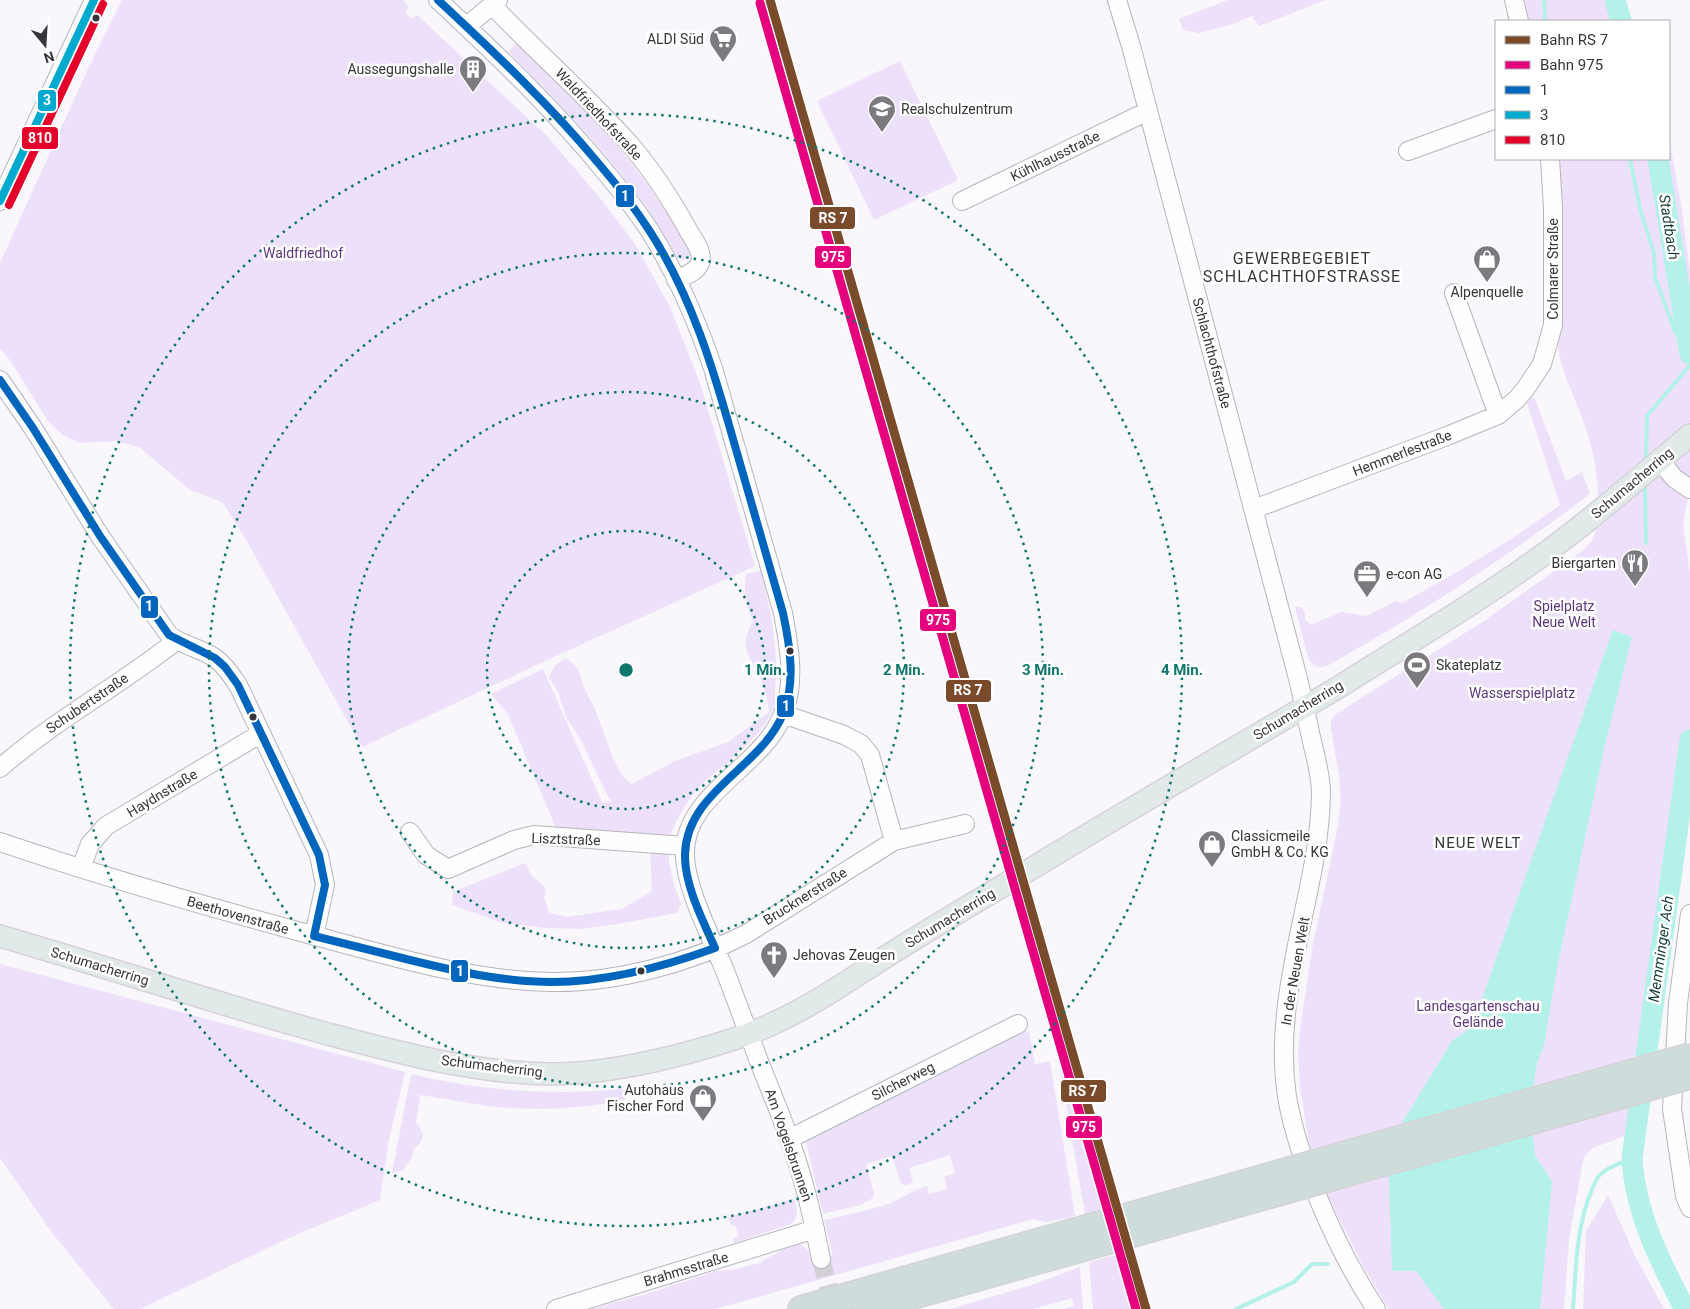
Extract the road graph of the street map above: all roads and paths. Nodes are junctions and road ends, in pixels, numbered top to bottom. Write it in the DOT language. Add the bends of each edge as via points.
graph roads {
  1 [pos="94,0"];
  2 [pos="438,0"];
  3 [pos="1117,0"];
  4 [pos="1514,0"];
  5 [pos="495,2"];
  6 [pos="1519,20"];
  7 [pos="467,26"];
  8 [pos="1148,111"];
  9 [pos="1495,118"];
  10 [pos="1408,151"];
  11 [pos="1550,160"];
  12 [pos="962,200"];
  13 [pos="0,202"];
  14 [pos="676,280"];
  15 [pos="1454,293"];
  16 [pos="1535,376"];
  17 [pos="0,380"];
  18 [pos="1498,415"];
  19 [pos="1690,436"];
  20 [pos="1655,464"];
  21 [pos="1690,489"];
  22 [pos="1254,509"];
  23 [pos="176,641"];
  24 [pos="1306,706"];
  25 [pos="783,714"];
  26 [pos="260,734"];
  27 [pos="0,768"];
  28 [pos="965,824"];
  29 [pos="410,832"];
  30 [pos="894,841"];
  31 [pos="0,842"];
  32 [pos="685,846"];
  33 [pos="81,868"];
  34 [pos="1690,914"];
  35 [pos="0,936"];
  36 [pos="314,936"];
  37 [pos="715,948"];
  38 [pos="1018,1024"];
  39 [pos="749,1034"];
  40 [pos="1690,1056"];
  41 [pos="1690,1076"];
  42 [pos="789,1139"];
  43 [pos="1690,1208"];
  44 [pos="815,1230"];
  45 [pos="1072,1241"];
  46 [pos="822,1258"];
  47 [pos="556,1309"];
  48 [pos="800,1309"];
  49 [pos="867,1309"];
  50 [pos="1376,1309"];
  1 -- 13 [label="street"];
  2 -- 7 [label="street"];
  3 -- 8 [label="street, Schlachthofstraße"];
  4 -- 6 [label="street"];
  5 -- 7 [label="street"];
  5 -- 14 [label="street, Waldfriedhofstraße" via="635,150 681,218 700,252 700,264 693,272"];
  7 -- 14 [label="street" via="594,158 650,231"];
  8 -- 12 [label="street, Kühlhausstraße"];
  8 -- 22 [label="street, Schlachthofstraße"];
  9 -- 10 [label="street"];
  11 -- 16 [label="street, Colmarer Straße" via="1553,325 1546,354"];
  14 -- 25 [label="street" via="713,368 783,614 791,665"];
  15 -- 18 [label="street"];
  16 -- 18 [label="street, Hemmerlestraße" via="1517,399"];
  17 -- 23 [label="street" via="100,536 169,636"];
  18 -- 22 [label="street, Hemmerlestraße"];
  19 -- 20 [label="main road, Schumacherring"];
  20 -- 21 [label="street"];
  20 -- 24 [label="main road, Schumacherring" via="1515,574"];
  22 -- 24 [label="street, Schlachthofstraße"];
  23 -- 26 [label="street" via="215,658 228,670"];
  23 -- 27 [label="street, Schubertstraße" via="63,719"];
  24 -- 39 [label="main road, Schumacherring" via="914,939 825,996"];
  24 -- 50 [label="street, In der Neuen Welt" via="1321,800 1313,872 1286,1013 1287,1096 1313,1184 1336,1237"];
  25 -- 30 [label="street" via="854,739 867,750"];
  25 -- 32 [label="street" via="769,740 703,805 691,822"];
  26 -- 33 [label="street, Haydnstraße" via="106,826 90,844"];
  26 -- 36 [label="street" via="322,866 325,885"];
  28 -- 30 [label="street, Brucknerstraße"];
  29 -- 32 [label="street, Lisztstraße" via="426,855 448,869 514,840 534,835"];
  30 -- 37 [label="street, Brucknerstraße" via="746,934"];
  31 -- 33 [label="street, Beethovenstraße"];
  32 -- 37 [label="street" via="686,870"];
  33 -- 36 [label="street, Beethovenstraße"];
  34 -- 43 [label="street" via="1678,1003 1672,1109 1685,1196"];
  35 -- 39 [label="main road, Schumacherring" via="246,1012 394,1052 492,1068 552,1074 629,1067"];
  36 -- 37 [label="street, Beethovenstraße" via="451,970 521,981 553,982 622,975"];
  37 -- 39 [label="street"];
  38 -- 42 [label="street, Silcherweg"];
  39 -- 42 [label="street, Am Vogelsbrunnen"];
  40 -- 45 [label="highway, bridge"];
  41 -- 45 [label="highway, bridge"];
  42 -- 44 [label="street, Am Vogelsbrunnen"];
  44 -- 46 [label="street, Am Vogelsbrunnen"];
  44 -- 47 [label="street, Brahmsstraße"];
  45 -- 48 [label="highway"];
  45 -- 49 [label="highway"];
}
